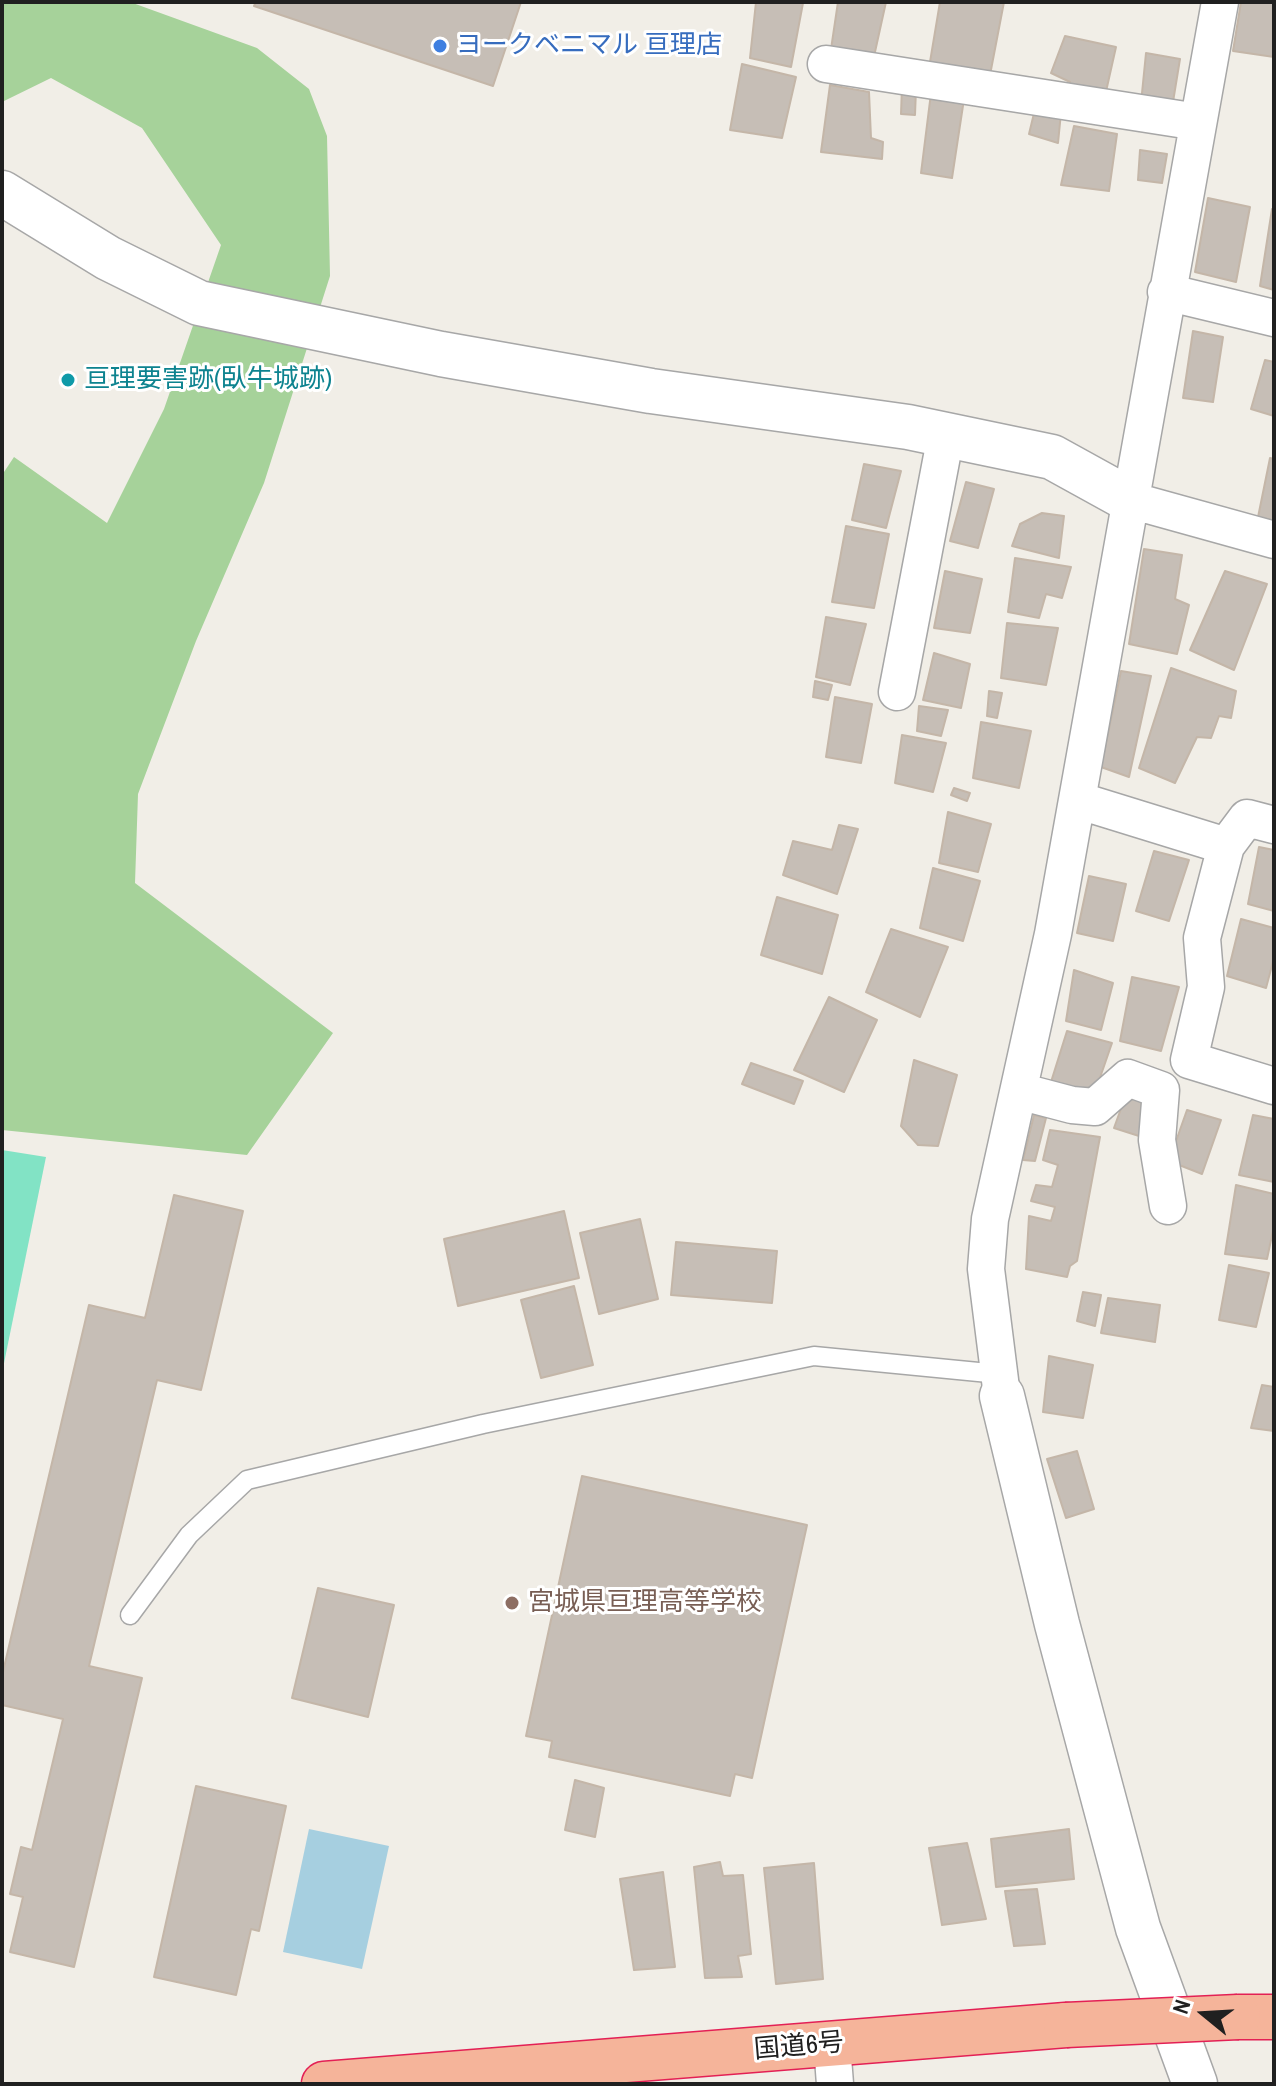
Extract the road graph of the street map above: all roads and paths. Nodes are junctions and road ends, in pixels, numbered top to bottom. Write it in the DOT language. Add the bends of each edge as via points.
graph roads {
  1 [pos="1220,2"];
  2 [pos="826,64"];
  3 [pos="1198,122"];
  4 [pos="2,193"];
  5 [pos="1166,292"];
  6 [pos="1274,318"];
  7 [pos="946,435"];
  8 [pos="1130,500"];
  9 [pos="1274,540"];
  10 [pos="897,692"];
  11 [pos="1077,800"];
  12 [pos="1274,825"];
  13 [pos="1226,846"];
  14 [pos="1274,1086"];
  15 [pos="1019,1091"];
  16 [pos="1168,1206"];
  17 [pos="1001,1385"];
  18 [pos="130,1615"];
  19 [pos="1256,2017"];
  20 [pos="834,2064"];
  21 [pos="324,2084"];
  22 [pos="1195,2084"];
  1 -- 3 [label="street"];
  2 -- 3 [label="street"];
  3 -- 5 [label="street"];
  4 -- 7 [label="street" via="108,258 199,303 621,386"];
  5 -- 6 [label="street"];
  5 -- 8 [label="street"];
  7 -- 8 [label="street" via="1052,457"];
  7 -- 10 [label="street"];
  8 -- 9 [label="street"];
  8 -- 11 [label="street"];
  11 -- 13 [label="street"];
  11 -- 15 [label="street"];
  12 -- 13 [label="street" via="1247,818"];
  13 -- 14 [label="street" via="1202,938 1206,987 1189,1060"];
  15 -- 16 [label="street" via="1095,1107 1128,1078 1161,1090 1157,1140"];
  15 -- 17 [label="street" via="990,1219 986,1269"];
  17 -- 18 [label="lane" via="814,1356 483,1424 247,1480 189,1535"];
  17 -- 22 [label="street" via="1057,1624 1138,1928"];
  19 -- 20 [label="highway, 国道6号, bridge" via="1066,2025"];
  20 -- 21 [label="highway, 国道6号"];
}
